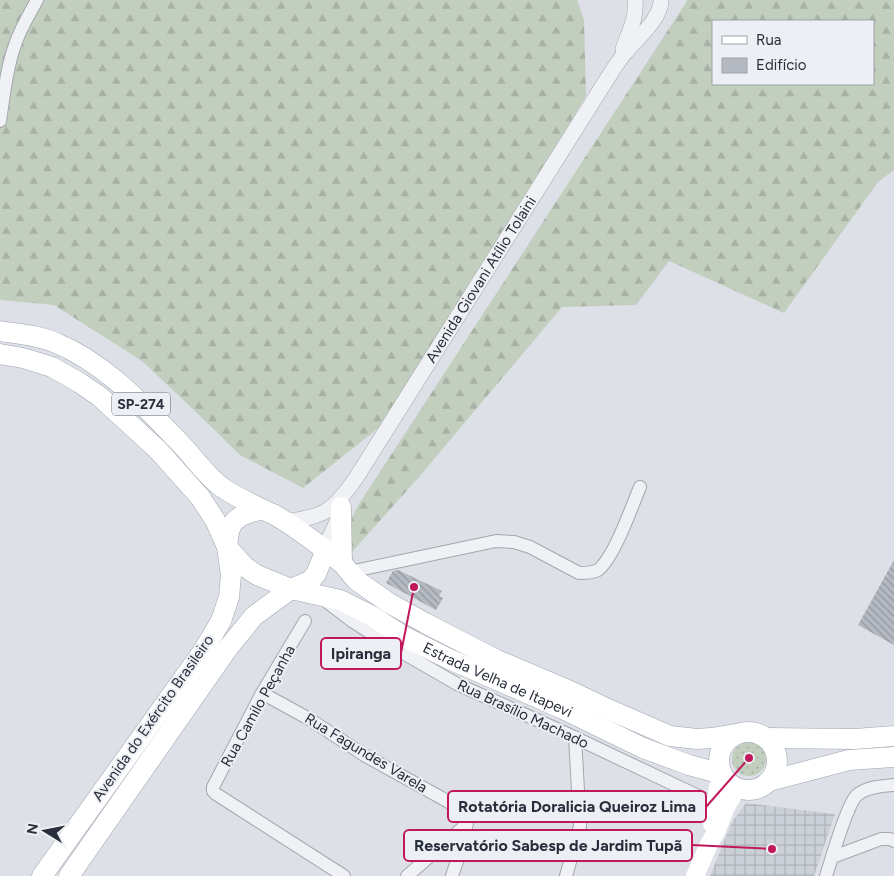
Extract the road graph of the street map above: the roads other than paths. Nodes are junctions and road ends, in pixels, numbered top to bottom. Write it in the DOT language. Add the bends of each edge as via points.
graph roads {
  1 [pos="37,0"];
  2 [pos="635,0"];
  3 [pos="660,0"];
  4 [pos="614,68"];
  5 [pos="0,121"];
  6 [pos="0,331"];
  7 [pos="0,354"];
  8 [pos="640,487"];
  9 [pos="344,499"];
  10 [pos="264,510"];
  11 [pos="287,522"];
  12 [pos="227,547"];
  13 [pos="323,553"];
  14 [pos="345,568"];
  15 [pos="291,589"];
  16 [pos="314,595"];
  17 [pos="305,621"];
  18 [pos="262,693"];
  19 [pos="736,734"];
  20 [pos="894,736"];
  21 [pos="576,738"];
  22 [pos="766,738"];
  23 [pos="894,757"];
  24 [pos="728,780"];
  25 [pos="774,780"];
  26 [pos="894,785"];
  27 [pos="714,804"];
  28 [pos="467,824"];
  29 [pos="894,841"];
  30 [pos="709,844"];
  31 [pos="833,857"];
  32 [pos="42,876"];
  33 [pos="69,876"];
  34 [pos="344,876"];
  35 [pos="407,876"];
  36 [pos="452,876"];
  37 [pos="566,876"];
  38 [pos="695,876"];
  39 [pos="826,876"];
  1 -- 5 [label="street" via="14,46"];
  2 -- 4 [label="street, Avenida Giovani Atílio Tolaini" via="634,23"];
  3 -- 4 [label="street, Avenida Giovani Atílio Tolaini" via="656,16"];
  4 -- 9 [label="street, Avenida Giovani Atílio Tolaini"];
  6 -- 10 [label="main road, Estrada Velha de Itapevi / SP-274" via="54,342 98,366 180,443 210,478"];
  7 -- 12 [label="main road, Estrada Velha de Itapevi / SP-274" via="52,368 99,396 158,450 200,497"];
  8 -- 14 [label="street" via="611,553 597,570 587,574 579,573 530,547 496,541"];
  9 -- 11 [label="street" via="313,517"];
  9 -- 13 [label="street"];
  9 -- 14 [label="main road"];
  10 -- 11 [label="main road, Estrada Velha de Itapevi"];
  10 -- 12 [label="main road" via="250,512 235,520 229,529"];
  11 -- 13 [label="main road, Estrada Velha de Itapevi" via="306,534"];
  12 -- 15 [label="main road, Estrada Velha de Itapevi" via="257,575"];
  12 -- 32 [label="main road, Avenida do Exército Brasileiro" via="231,575 229,597 221,621"];
  13 -- 14 [label="main road, Estrada Velha de Itapevi"];
  13 -- 15 [label="main road" via="310,581"];
  14 -- 19 [label="main road, Estrada Velha de Itapevi" via="356,580 425,624 497,660 670,736 697,739"];
  15 -- 16 [label="main road, Estrada Velha de Itapevi"];
  15 -- 33 [label="main road, Avenida do Exército Brasileiro" via="254,616 228,648"];
  16 -- 21 [label="street, Rua Brasílio Machado" via="391,646 457,684"];
  16 -- 24 [label="main road, Estrada Velha de Itapevi" via="340,600 449,659 643,748"];
  17 -- 18 [label="street, Rua Camilo Peçanha"];
  18 -- 28 [label="street, Rua Fagundes Varela" via="450,802 464,816"];
  18 -- 34 [label="street, Rua Camilo Peçanha" via="213,791"];
  19 -- 22 [label="main road" via="752,732"];
  19 -- 24 [label="main road" via="725,743 719,757 719,766"];
  20 -- 22 [label="main road"];
  21 -- 27 [label="street, Rua Brasílio Machado"];
  21 -- 37 [label="street" via="580,826"];
  22 -- 25 [label="main road" via="777,758"];
  23 -- 25 [label="main road" via="849,760"];
  24 -- 25 [label="main road" via="745,790"];
  24 -- 27 [label="main road" via="718,787"];
  24 -- 30 [label="main road"];
  26 -- 31 [label="street" via="864,790 855,796"];
  27 -- 30 [label="main road"];
  28 -- 35 [label="street"];
  28 -- 36 [label="street"];
  29 -- 31 [label="street" via="881,839"];
  30 -- 38 [label="main road"];
  31 -- 39 [label="street"];
}
